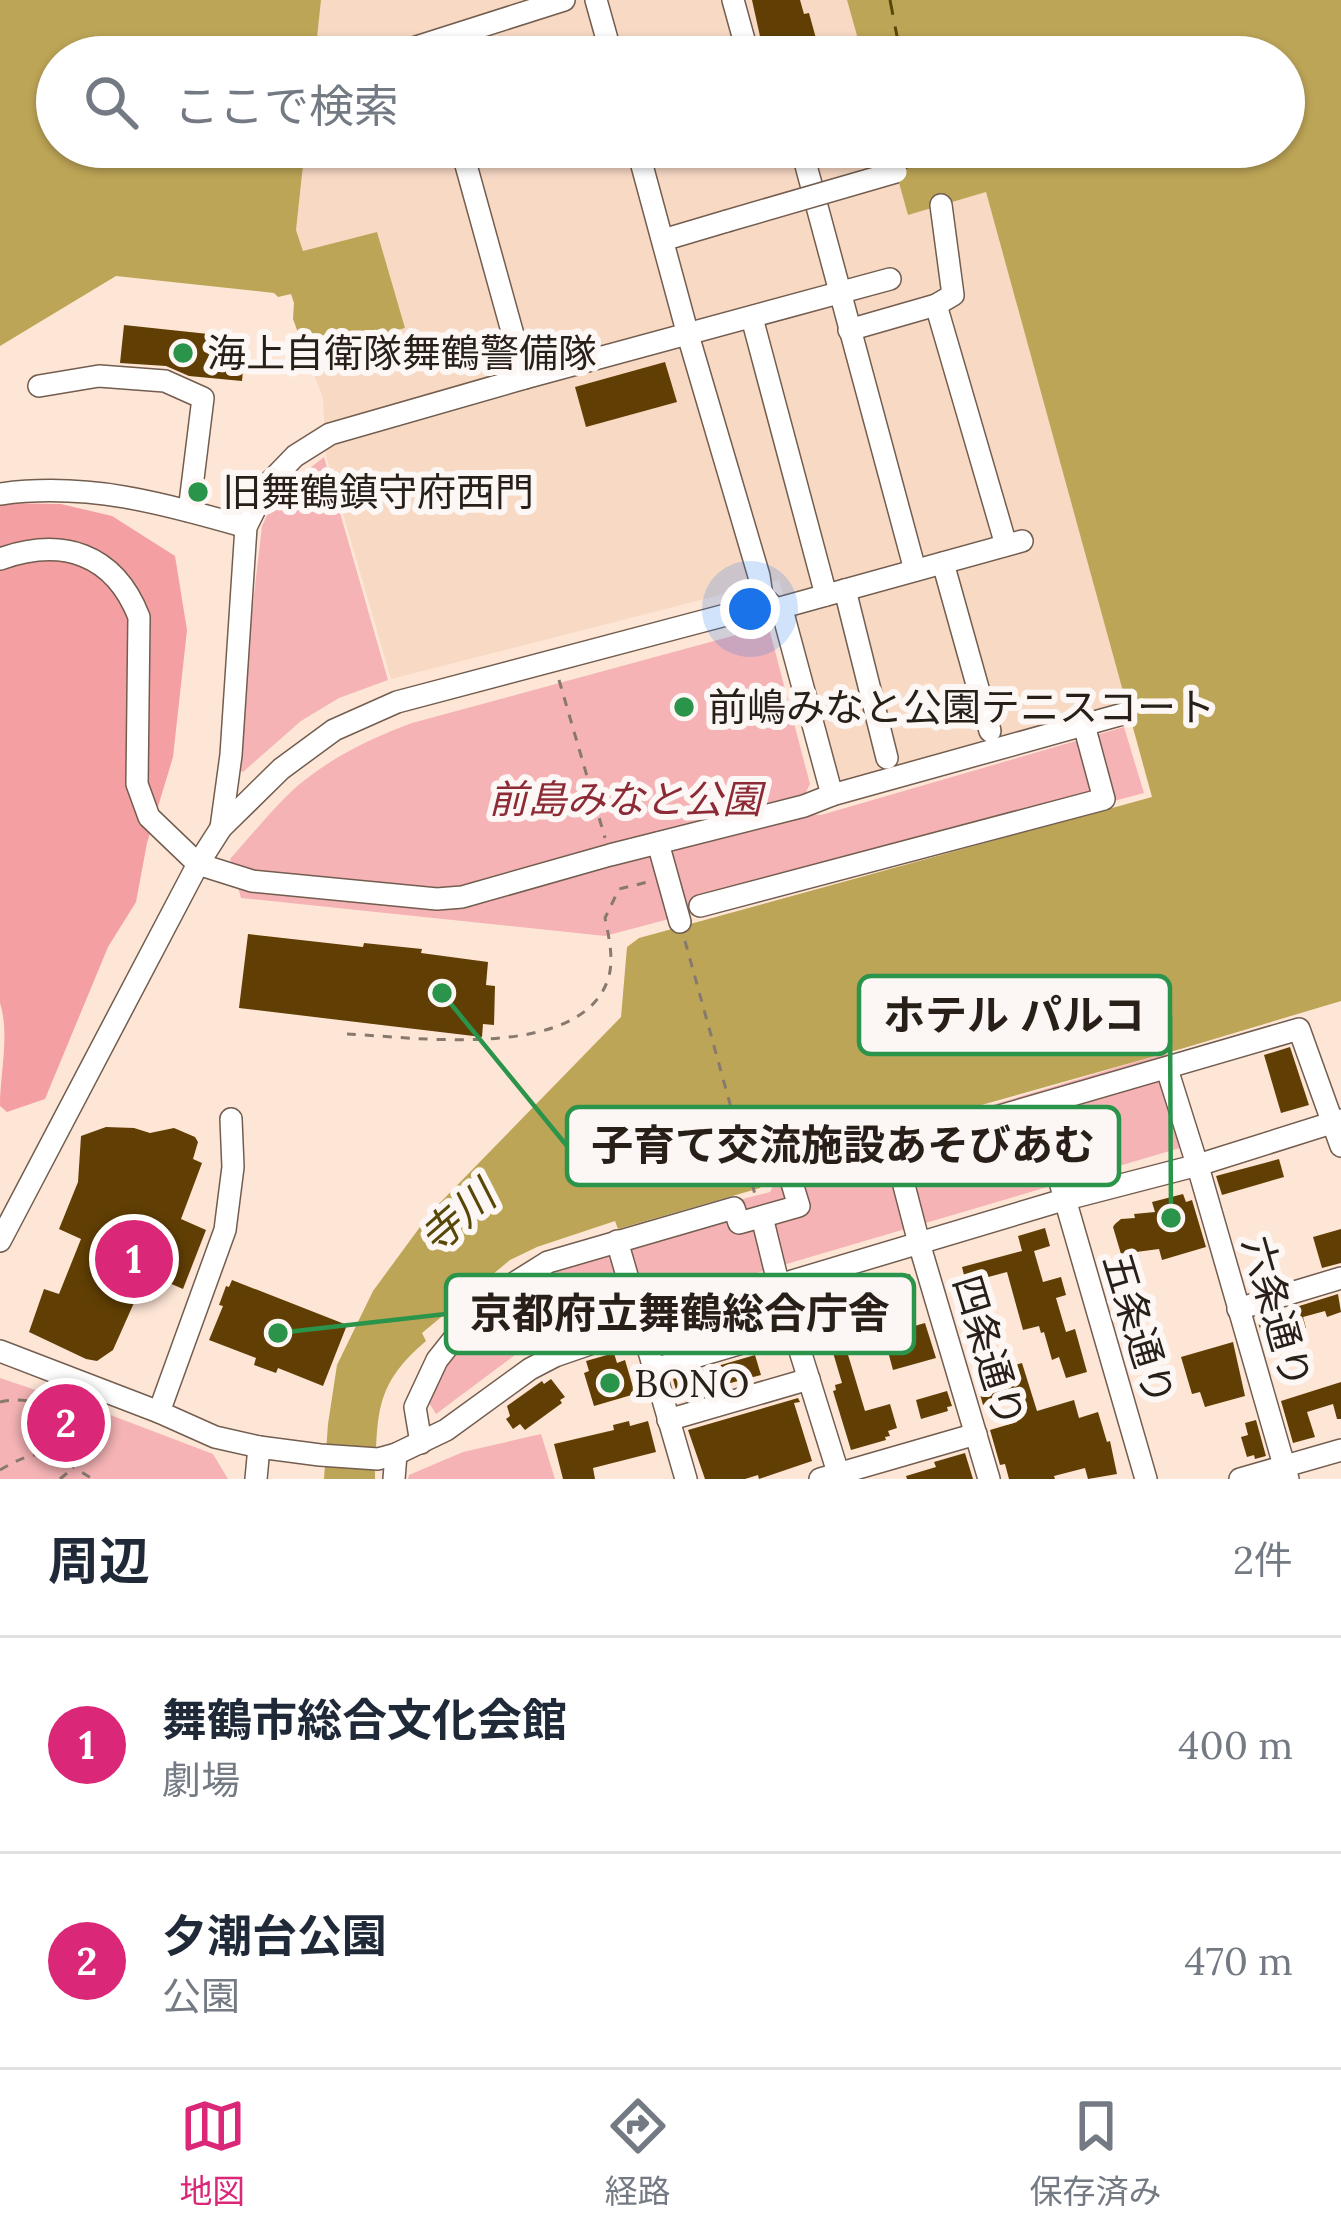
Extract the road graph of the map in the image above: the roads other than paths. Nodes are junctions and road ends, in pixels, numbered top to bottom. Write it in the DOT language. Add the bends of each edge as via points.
graph roads {
  1 [pos="564,0"];
  2 [pos="596,0"];
  3 [pos="733,0"];
  4 [pos="470,36"];
  5 [pos="606,36"];
  6 [pos="743,36"];
  7 [pos="467,168"];
  8 [pos="643,168"];
  9 [pos="806,168"];
  10 [pos="896,172"];
  11 [pos="941,205"];
  12 [pos="663,240"];
  13 [pos="890,279"];
  14 [pos="839,293"];
  15 [pos="936,305"];
  16 [pos="752,318"];
  17 [pos="849,330"];
  18 [pos="688,335"];
  19 [pos="525,377"];
  20 [pos="39,386"];
  21 [pos="0,494"];
  22 [pos="189,511"];
  23 [pos="246,526"];
  24 [pos="0,559"];
  25 [pos="943,563"];
  26 [pos="915,571"];
  27 [pos="835,593"];
  28 [pos="769,603"];
  29 [pos="1123,713"];
  30 [pos="1084,725"];
  31 [pos="990,730"];
  32 [pos="887,758"];
  33 [pos="832,795"];
  34 [pos="221,828"];
  35 [pos="658,843"];
  36 [pos="199,864"];
  37 [pos="700,906"];
  38 [pos="680,922"];
  39 [pos="1167,1069"];
  40 [pos="1037,1106"];
  41 [pos="231,1119"];
  42 [pos="1337,1121"];
  43 [pos="1341,1146"];
  44 [pos="894,1147"];
  45 [pos="1198,1165"];
  46 [pos="1063,1200"];
  47 [pos="758,1203"];
  48 [pos="0,1241"];
  49 [pos="617,1241"];
  50 [pos="919,1244"];
  51 [pos="1341,1278"];
  52 [pos="780,1286"];
  53 [pos="1238,1309"];
  54 [pos="642,1326"];
  55 [pos="793,1328"];
  56 [pos="0,1351"];
  57 [pos="654,1369"];
  58 [pos="809,1379"];
  59 [pos="159,1412"];
  60 [pos="668,1420"];
  61 [pos="976,1434"];
  62 [pos="421,1443"];
  63 [pos="259,1448"];
  64 [pos="1341,1450"];
  65 [pos="387,1456"];
  66 [pos="1286,1473"];
  67 [pos="833,1477"];
  68 [pos="256,1479"];
  69 [pos="394,1479"];
  70 [pos="686,1479"];
  71 [pos="989,1479"];
  72 [pos="1146,1479"];
  73 [pos="1240,1479"];
  1 -- 4 [label="street"];
  2 -- 5 [label="street"];
  3 -- 6 [label="street"];
  7 -- 19 [label="street"];
  8 -- 12 [label="street"];
  9 -- 14 [label="street"];
  10 -- 12 [label="street, bridge"];
  11 -- 15 [label="street" via="953,295"];
  12 -- 18 [label="street"];
  13 -- 14 [label="street"];
  14 -- 16 [label="street"];
  14 -- 17 [label="street"];
  15 -- 17 [label="street"];
  15 -- 25 [label="street" via="1014,543"];
  16 -- 18 [label="street"];
  16 -- 27 [label="street"];
  17 -- 26 [label="street"];
  18 -- 19 [label="street"];
  18 -- 28 [label="street"];
  19 -- 23 [label="street" via="330,434 267,485"];
  20 -- 22 [label="street" via="99,376 165,381 203,398"];
  21 -- 22 [label="street" via="100,492"];
  22 -- 23 [label="street"];
  23 -- 34 [label="street"];
  24 -- 36 [label="street" via="76,551 130,592 139,616 137,784 149,817"];
  25 -- 26 [label="street"];
  25 -- 31 [label="street"];
  26 -- 27 [label="street"];
  27 -- 28 [label="street"];
  27 -- 32 [label="street"];
  28 -- 33 [label="street" via="784,617"];
  28 -- 34 [label="street" via="397,702 334,730"];
  29 -- 30 [label="street"];
  30 -- 33 [label="street"];
  30 -- 37 [label="street" via="1104,799"];
  33 -- 35 [label="street"];
  34 -- 36 [label="street"];
  35 -- 36 [label="street" via="437,899 252,881"];
  35 -- 38 [label="street"];
  36 -- 48 [label="street"];
  39 -- 40 [label="street"];
  39 -- 42 [label="street" via="1300,1029"];
  39 -- 45 [label="street, 六条通り"];
  40 -- 44 [label="street"];
  40 -- 46 [label="street, 五条通り"];
  41 -- 59 [label="street" via="225,1230"];
  42 -- 43 [label="street"];
  42 -- 45 [label="street"];
  44 -- 47 [label="street" via="790,1177 799,1206"];
  44 -- 50 [label="street, 四条通り"];
  45 -- 46 [label="street"];
  45 -- 53 [label="street, 六条通り"];
  46 -- 50 [label="street"];
  46 -- 72 [label="street, 五条通り"];
  47 -- 49 [label="street" via="739,1223 734,1208"];
  47 -- 52 [label="street"];
  49 -- 54 [label="street"];
  49 -- 62 [label="street" via="548,1262 464,1326 415,1407"];
  50 -- 52 [label="street"];
  50 -- 61 [label="street, 四条通り"];
  51 -- 53 [label="street"];
  52 -- 54 [label="street"];
  52 -- 55 [label="street"];
  53 -- 66 [label="street, 六条通り"];
  54 -- 57 [label="street"];
  54 -- 62 [label="street" via="530,1369"];
  55 -- 57 [label="street"];
  55 -- 58 [label="street"];
  56 -- 59 [label="street"];
  57 -- 60 [label="street"];
  58 -- 60 [label="street"];
  58 -- 67 [label="street"];
  59 -- 63 [label="street"];
  60 -- 70 [label="street"];
  61 -- 67 [label="street"];
  61 -- 71 [label="street, 四条通り"];
  62 -- 65 [label="street"];
  63 -- 65 [label="street"];
  63 -- 68 [label="street"];
  64 -- 66 [label="street"];
  65 -- 69 [label="street"];
  66 -- 73 [label="street"];
}
